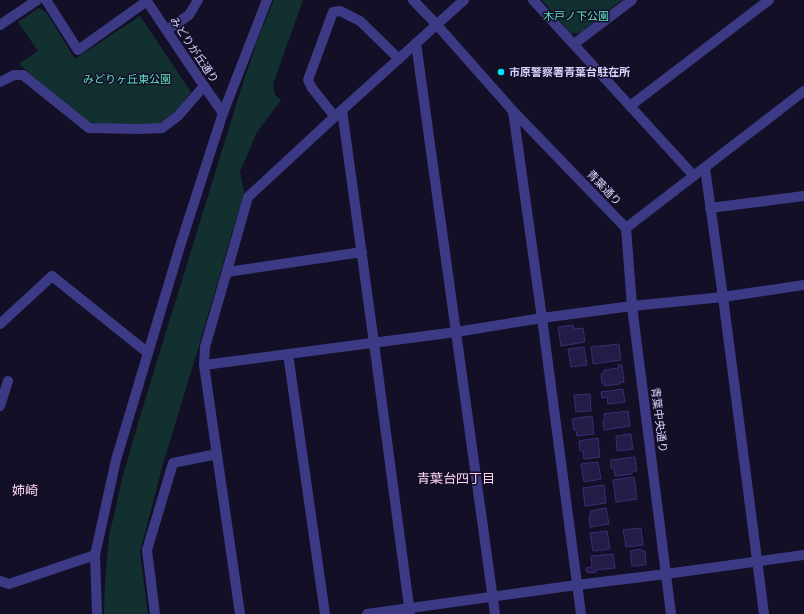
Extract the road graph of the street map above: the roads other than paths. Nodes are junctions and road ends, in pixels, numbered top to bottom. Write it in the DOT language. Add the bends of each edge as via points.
graph roads {
  1 [pos="38,0"];
  2 [pos="46,0"];
  3 [pos="147,0"];
  4 [pos="198,0"];
  5 [pos="267,0"];
  6 [pos="412,0"];
  7 [pos="464,0"];
  8 [pos="533,0"];
  9 [pos="632,0"];
  10 [pos="770,0"];
  11 [pos="0,25"];
  12 [pos="437,25"];
  13 [pos="167,30"];
  14 [pos="416,43"];
  15 [pos="574,44"];
  16 [pos="398,59"];
  17 [pos="0,82"];
  18 [pos="204,86"];
  19 [pos="804,91"];
  20 [pos="630,106"];
  21 [pos="513,111"];
  22 [pos="223,113"];
  23 [pos="338,113"];
  24 [pos="705,168"];
  25 [pos="694,176"];
  26 [pos="804,196"];
  27 [pos="710,208"];
  28 [pos="626,228"];
  29 [pos="362,252"];
  30 [pos="227,272"];
  31 [pos="804,285"];
  32 [pos="723,297"];
  33 [pos="632,306"];
  34 [pos="542,318"];
  35 [pos="0,324"];
  36 [pos="456,332"];
  37 [pos="374,342"];
  38 [pos="148,353"];
  39 [pos="288,354"];
  40 [pos="204,365"];
  41 [pos="8,381"];
  42 [pos="0,406"];
  43 [pos="217,454"];
  44 [pos="95,555"];
  45 [pos="804,555"];
  46 [pos="758,561"];
  47 [pos="666,574"];
  48 [pos="0,581"];
  49 [pos="577,585"];
  50 [pos="493,597"];
  51 [pos="410,611"];
  52 [pos="97,614"];
  53 [pos="156,614"];
  54 [pos="240,614"];
  55 [pos="325,614"];
  56 [pos="367,614"];
  57 [pos="495,614"];
  58 [pos="581,614"];
  59 [pos="671,614"];
  60 [pos="764,614"];
  1 -- 11 [label="street"];
  2 -- 3 [label="street" via="78,50"];
  3 -- 13 [label="street, みどりが丘通り"];
  4 -- 13 [label="street" via="189,15"];
  5 -- 22 [label="street"];
  6 -- 12 [label="street, 青葉通り"];
  7 -- 12 [label="street"];
  8 -- 15 [label="street"];
  9 -- 15 [label="street"];
  10 -- 20 [label="street"];
  12 -- 14 [label="street"];
  12 -- 21 [label="street, 青葉通り"];
  13 -- 18 [label="street, みどりが丘通り"];
  14 -- 16 [label="street"];
  14 -- 36 [label="street"];
  15 -- 20 [label="street"];
  16 -- 23 [label="street"];
  16 -- 23 [label="street" via="360,21 340,11 334,12 308,80 312,88"];
  17 -- 18 [label="street" via="14,75 23,75 89,128 140,129 162,128 178,116"];
  18 -- 22 [label="street, みどりが丘通り"];
  19 -- 24 [label="street"];
  20 -- 25 [label="street"];
  21 -- 28 [label="street, 青葉通り"];
  21 -- 34 [label="street"];
  22 -- 38 [label="street"];
  23 -- 29 [label="street"];
  23 -- 30 [label="street" via="248,197"];
  24 -- 25 [label="street"];
  24 -- 27 [label="street"];
  25 -- 28 [label="street"];
  26 -- 27 [label="street"];
  27 -- 32 [label="street"];
  28 -- 33 [label="street, 青葉中央通り"];
  29 -- 30 [label="street"];
  29 -- 37 [label="street"];
  30 -- 40 [label="street" via="205,347"];
  31 -- 32 [label="street"];
  32 -- 33 [label="street"];
  32 -- 46 [label="street"];
  33 -- 34 [label="street"];
  33 -- 47 [label="street, 青葉中央通り"];
  34 -- 36 [label="street"];
  34 -- 49 [label="street"];
  35 -- 38 [label="street" via="52,276"];
  36 -- 37 [label="street"];
  36 -- 50 [label="street"];
  37 -- 39 [label="street"];
  37 -- 51 [label="street"];
  38 -- 44 [label="street" via="116,460"];
  39 -- 40 [label="street"];
  39 -- 55 [label="street"];
  40 -- 43 [label="street"];
  41 -- 42 [label="street"];
  43 -- 53 [label="street" via="173,463 147,550"];
  43 -- 54 [label="street"];
  44 -- 48 [label="street" via="9,584"];
  44 -- 52 [label="street"];
  45 -- 46 [label="street"];
  46 -- 47 [label="street"];
  46 -- 60 [label="street"];
  47 -- 49 [label="street"];
  47 -- 59 [label="street, 青葉中央通り"];
  49 -- 50 [label="street"];
  49 -- 58 [label="street"];
  50 -- 51 [label="street"];
  50 -- 57 [label="street"];
  51 -- 56 [label="street"];
}
